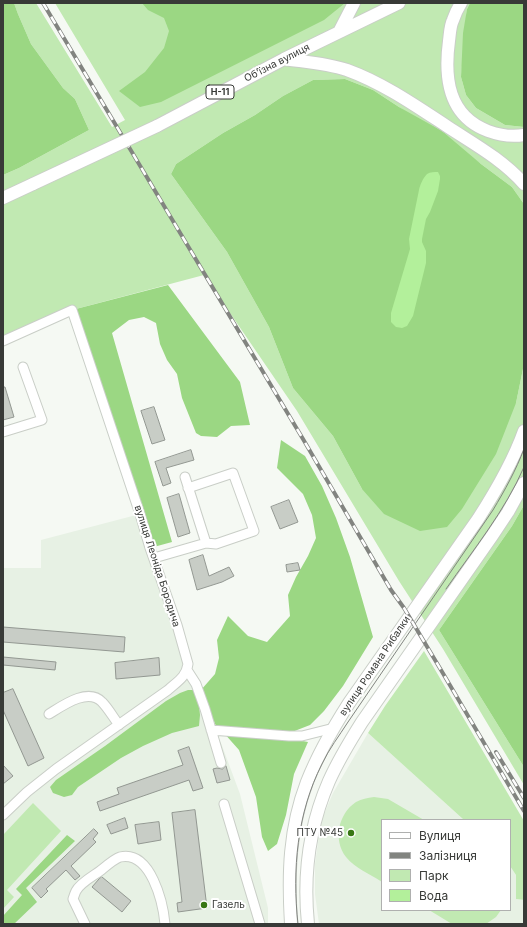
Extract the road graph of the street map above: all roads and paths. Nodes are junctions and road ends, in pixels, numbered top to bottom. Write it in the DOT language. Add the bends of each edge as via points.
graph roads {
  1 [pos="354,3"];
  2 [pos="399,3"];
  3 [pos="461,3"];
  4 [pos="339,32"];
  5 [pos="284,59"];
  6 [pos="524,135"];
  7 [pos="524,184"];
  8 [pos="3,198"];
  9 [pos="3,341"];
  10 [pos="22,367"];
  11 [pos="524,431"];
  12 [pos="3,432"];
  13 [pos="185,477"];
  14 [pos="524,483"];
  15 [pos="188,488"];
  16 [pos="206,543"];
  17 [pos="154,558"];
  18 [pos="187,670"];
  19 [pos="48,714"];
  20 [pos="119,725"];
  21 [pos="334,728"];
  22 [pos="211,730"];
  23 [pos="221,762"];
  24 [pos="224,804"];
  25 [pos="3,816"];
  26 [pos="85,924"];
  27 [pos="165,924"];
  28 [pos="260,924"];
  29 [pos="291,924"];
  30 [pos="308,924"];
  1 -- 4 [label="main road"];
  2 -- 4 [label="main road, Обʼїзна вулиця / Н-11"];
  3 -- 6 [label="main road" via="452,20 447,54 448,84 453,100 463,116 479,128 497,134"];
  4 -- 5 [label="main road, Обʼїзна вулиця / Н-11"];
  5 -- 7 [label="main road" via="326,64 347,70 380,85 485,152"];
  5 -- 8 [label="main road, Обʼїзна вулиця / Н-11, bridge" via="157,126"];
  9 -- 17 [label="street, вулиця Леоніда Бородича" via="72,310"];
  10 -- 12 [label="street" via="42,420"];
  11 -- 21 [label="main road, вулиця Романа Рибалки" via="514,457 482,513 365,679"];
  13 -- 15 [label="street"];
  14 -- 30 [label="main road, вулиця Романа Рибалки" via="492,536 362,722 330,780 316,819 307,865"];
  15 -- 16 [label="street"];
  15 -- 16 [label="street" via="233,472 254,531 216,544"];
  16 -- 17 [label="street"];
  17 -- 18 [label="street, вулиця Леоніда Бородича" via="186,655"];
  18 -- 20 [label="street" via="184,677 168,690"];
  18 -- 22 [label="street" via="196,684"];
  19 -- 20 [label="street" via="78,698 88,696 102,701"];
  20 -- 25 [label="street" via="56,769"];
  21 -- 22 [label="street" via="302,736"];
  21 -- 29 [label="main road, вулиця Романа Рибалки" via="316,760 299,805 290,852"];
  22 -- 23 [label="street"];
  24 -- 28 [label="street"];
  26 -- 27 [label="street" via="73,899 77,889 119,857 136,859 153,878"];
}
